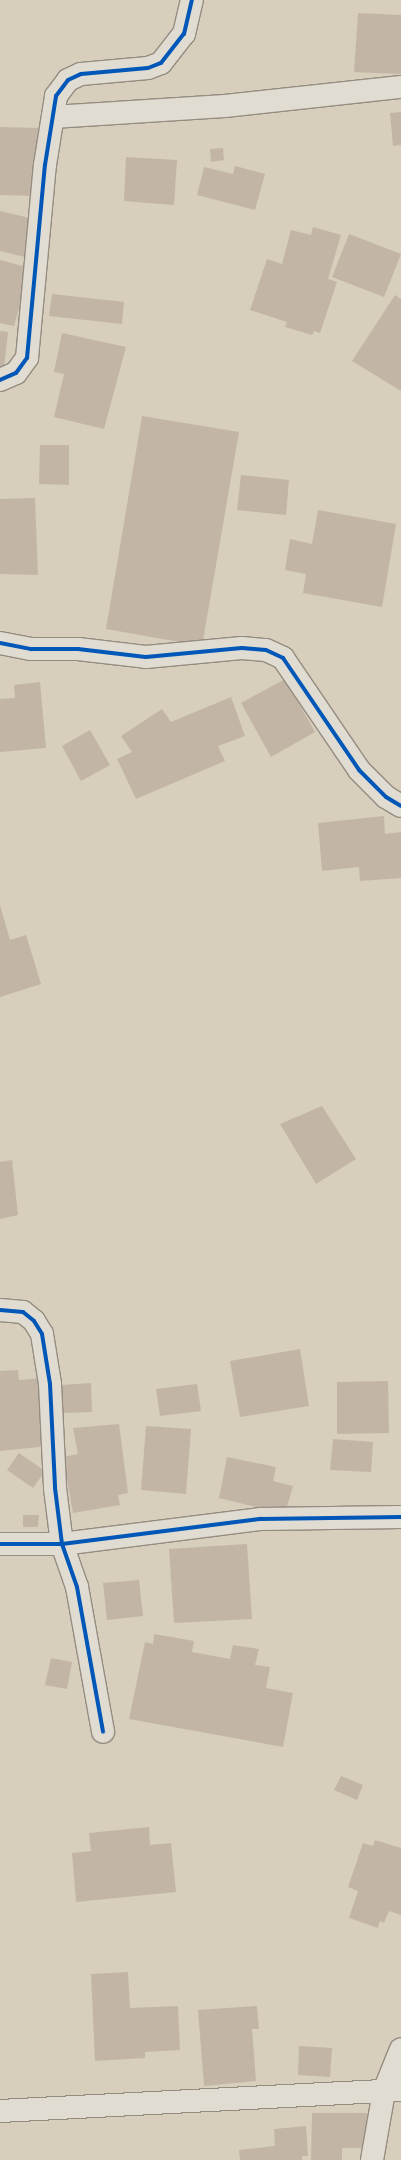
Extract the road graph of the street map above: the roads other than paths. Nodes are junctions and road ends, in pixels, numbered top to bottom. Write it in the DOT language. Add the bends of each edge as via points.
graph roads {
  1 [pos="192,0"];
  2 [pos="401,88"];
  3 [pos="54,117"];
  4 [pos="0,380"];
  5 [pos="0,643"];
  6 [pos="401,806"];
  7 [pos="0,1310"];
  8 [pos="401,1516"];
  9 [pos="0,1544"];
  10 [pos="62,1544"];
  11 [pos="103,1732"];
  12 [pos="401,2049"];
  13 [pos="392,2090"];
  14 [pos="0,2111"];
  15 [pos="372,2160"];
  1 -- 3 [label="street" via="184,34 161,63 148,68 82,74 68,80 56,96"];
  2 -- 3 [label="street" via="225,106"];
  3 -- 4 [label="street" via="45,165 27,358 16,373"];
  5 -- 6 [label="street" via="31,649 78,649 146,656 242,648 266,650 283,658 359,770 386,797"];
  7 -- 10 [label="street" via="23,1312 34,1320 42,1334 50,1384 55,1488"];
  8 -- 10 [label="street" via="261,1519"];
  9 -- 10 [label="street"];
  10 -- 11 [label="street" via="77,1587"];
  12 -- 13 [label="street"];
  13 -- 14 [label="street"];
  13 -- 15 [label="street"];
}
